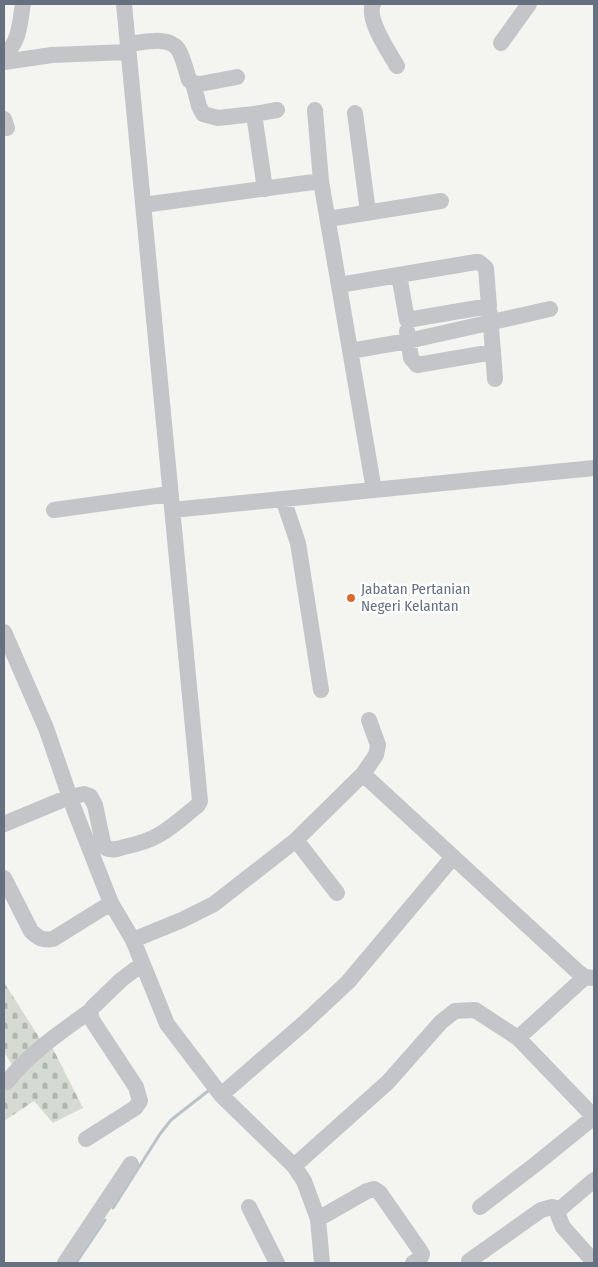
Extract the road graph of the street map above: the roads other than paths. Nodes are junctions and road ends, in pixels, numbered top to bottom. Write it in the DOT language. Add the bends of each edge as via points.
graph roads {
  1 [pos="23,4"];
  2 [pos="124,4"];
  3 [pos="374,4"];
  4 [pos="529,4"];
  5 [pos="501,43"];
  6 [pos="128,48"];
  7 [pos="4,53"];
  8 [pos="4,62"];
  9 [pos="397,66"];
  10 [pos="237,77"];
  11 [pos="193,83"];
  12 [pos="277,110"];
  13 [pos="315,110"];
  14 [pos="355,113"];
  15 [pos="254,114"];
  16 [pos="321,181"];
  17 [pos="265,189"];
  18 [pos="441,201"];
  19 [pos="143,206"];
  20 [pos="368,212"];
  21 [pos="328,219"];
  22 [pos="399,275"];
  23 [pos="339,285"];
  24 [pos="550,309"];
  25 [pos="490,314"];
  26 [pos="407,320"];
  27 [pos="408,341"];
  28 [pos="350,351"];
  29 [pos="493,352"];
  30 [pos="495,379"];
  31 [pos="594,468"];
  32 [pos="374,490"];
  33 [pos="283,499"];
  34 [pos="171,502"];
  35 [pos="54,510"];
  36 [pos="4,632"];
  37 [pos="321,690"];
  38 [pos="369,720"];
  39 [pos="363,774"];
  40 [pos="70,797"];
  41 [pos="4,824"];
  42 [pos="296,840"];
  43 [pos="453,857"];
  44 [pos="4,878"];
  45 [pos="337,893"];
  46 [pos="111,903"];
  47 [pos="134,940"];
  48 [pos="142,964"];
  49 [pos="590,977"];
  50 [pos="90,1011"];
  51 [pos="518,1038"];
  52 [pos="7,1082"];
  53 [pos="221,1095"];
  54 [pos="594,1117"];
  55 [pos="86,1139"];
  56 [pos="131,1164"];
  57 [pos="294,1166"];
  58 [pos="594,1180"];
  59 [pos="249,1207"];
  60 [pos="480,1207"];
  61 [pos="560,1209"];
  62 [pos="318,1219"];
  63 [pos="468,1261"];
  64 [pos="594,1262"];
  65 [pos="65,1263"];
  66 [pos="277,1263"];
  67 [pos="322,1263"];
  68 [pos="413,1263"];
  1 -- 7 [label="street" via="15,42"];
  2 -- 6 [label="street"];
  3 -- 9 [label="street" via="371,15"];
  4 -- 5 [label="street"];
  6 -- 8 [label="street"];
  6 -- 11 [label="street" via="164,41 172,43 178,49"];
  6 -- 19 [label="street"];
  10 -- 11 [label="street"];
  11 -- 15 [label="street" via="198,106 204,114 218,118"];
  12 -- 15 [label="street"];
  13 -- 16 [label="street"];
  14 -- 20 [label="street"];
  15 -- 17 [label="street"];
  16 -- 17 [label="street"];
  16 -- 21 [label="street"];
  17 -- 19 [label="street"];
  18 -- 20 [label="street"];
  19 -- 34 [label="street"];
  20 -- 21 [label="street"];
  21 -- 23 [label="street"];
  22 -- 23 [label="street"];
  22 -- 25 [label="street" via="479,262 486,268"];
  22 -- 26 [label="street"];
  23 -- 28 [label="street"];
  24 -- 25 [label="street"];
  25 -- 26 [label="street"];
  25 -- 27 [label="street"];
  25 -- 29 [label="street"];
  26 -- 27 [label="street"];
  27 -- 28 [label="street"];
  27 -- 29 [label="street" via="411,358 417,365"];
  28 -- 32 [label="street"];
  29 -- 30 [label="street"];
  31 -- 32 [label="street"];
  32 -- 33 [label="street"];
  33 -- 34 [label="street"];
  33 -- 37 [label="street" via="298,543"];
  34 -- 35 [label="street"];
  34 -- 40 [label="street" via="199,803 155,838 142,844 109,850 103,843 92,800 84,794"];
  36 -- 40 [label="street" via="46,728"];
  38 -- 39 [label="street" via="378,745"];
  39 -- 42 [label="street"];
  39 -- 43 [label="street"];
  40 -- 41 [label="street"];
  40 -- 46 [label="street"];
  42 -- 45 [label="street"];
  42 -- 47 [label="street" via="214,904"];
  43 -- 49 [label="street" via="578,972"];
  43 -- 53 [label="street" via="348,982"];
  44 -- 46 [label="street" via="31,931 45,941"];
  46 -- 47 [label="street"];
  47 -- 48 [label="street"];
  48 -- 50 [label="street"];
  48 -- 53 [label="street" via="167,1024"];
  49 -- 51 [label="street"];
  50 -- 52 [label="street" via="44,1045 15,1070"];
  50 -- 55 [label="street" via="92,1020 136,1087 140,1101 135,1108"];
  51 -- 54 [label="street"];
  51 -- 57 [label="street" via="475,1010 455,1011 441,1022 388,1082"];
  53 -- 57 [label="street"];
  54 -- 60 [label="street"];
  56 -- 65 [label="street"];
  57 -- 62 [label="street" via="304,1182"];
  58 -- 61 [label="street"];
  59 -- 66 [label="street"];
  61 -- 63 [label="street" via="541,1210"];
  61 -- 64 [label="street" via="558,1215 563,1227"];
  62 -- 67 [label="street"];
  62 -- 68 [label="street" via="374,1189 422,1254"];
}
